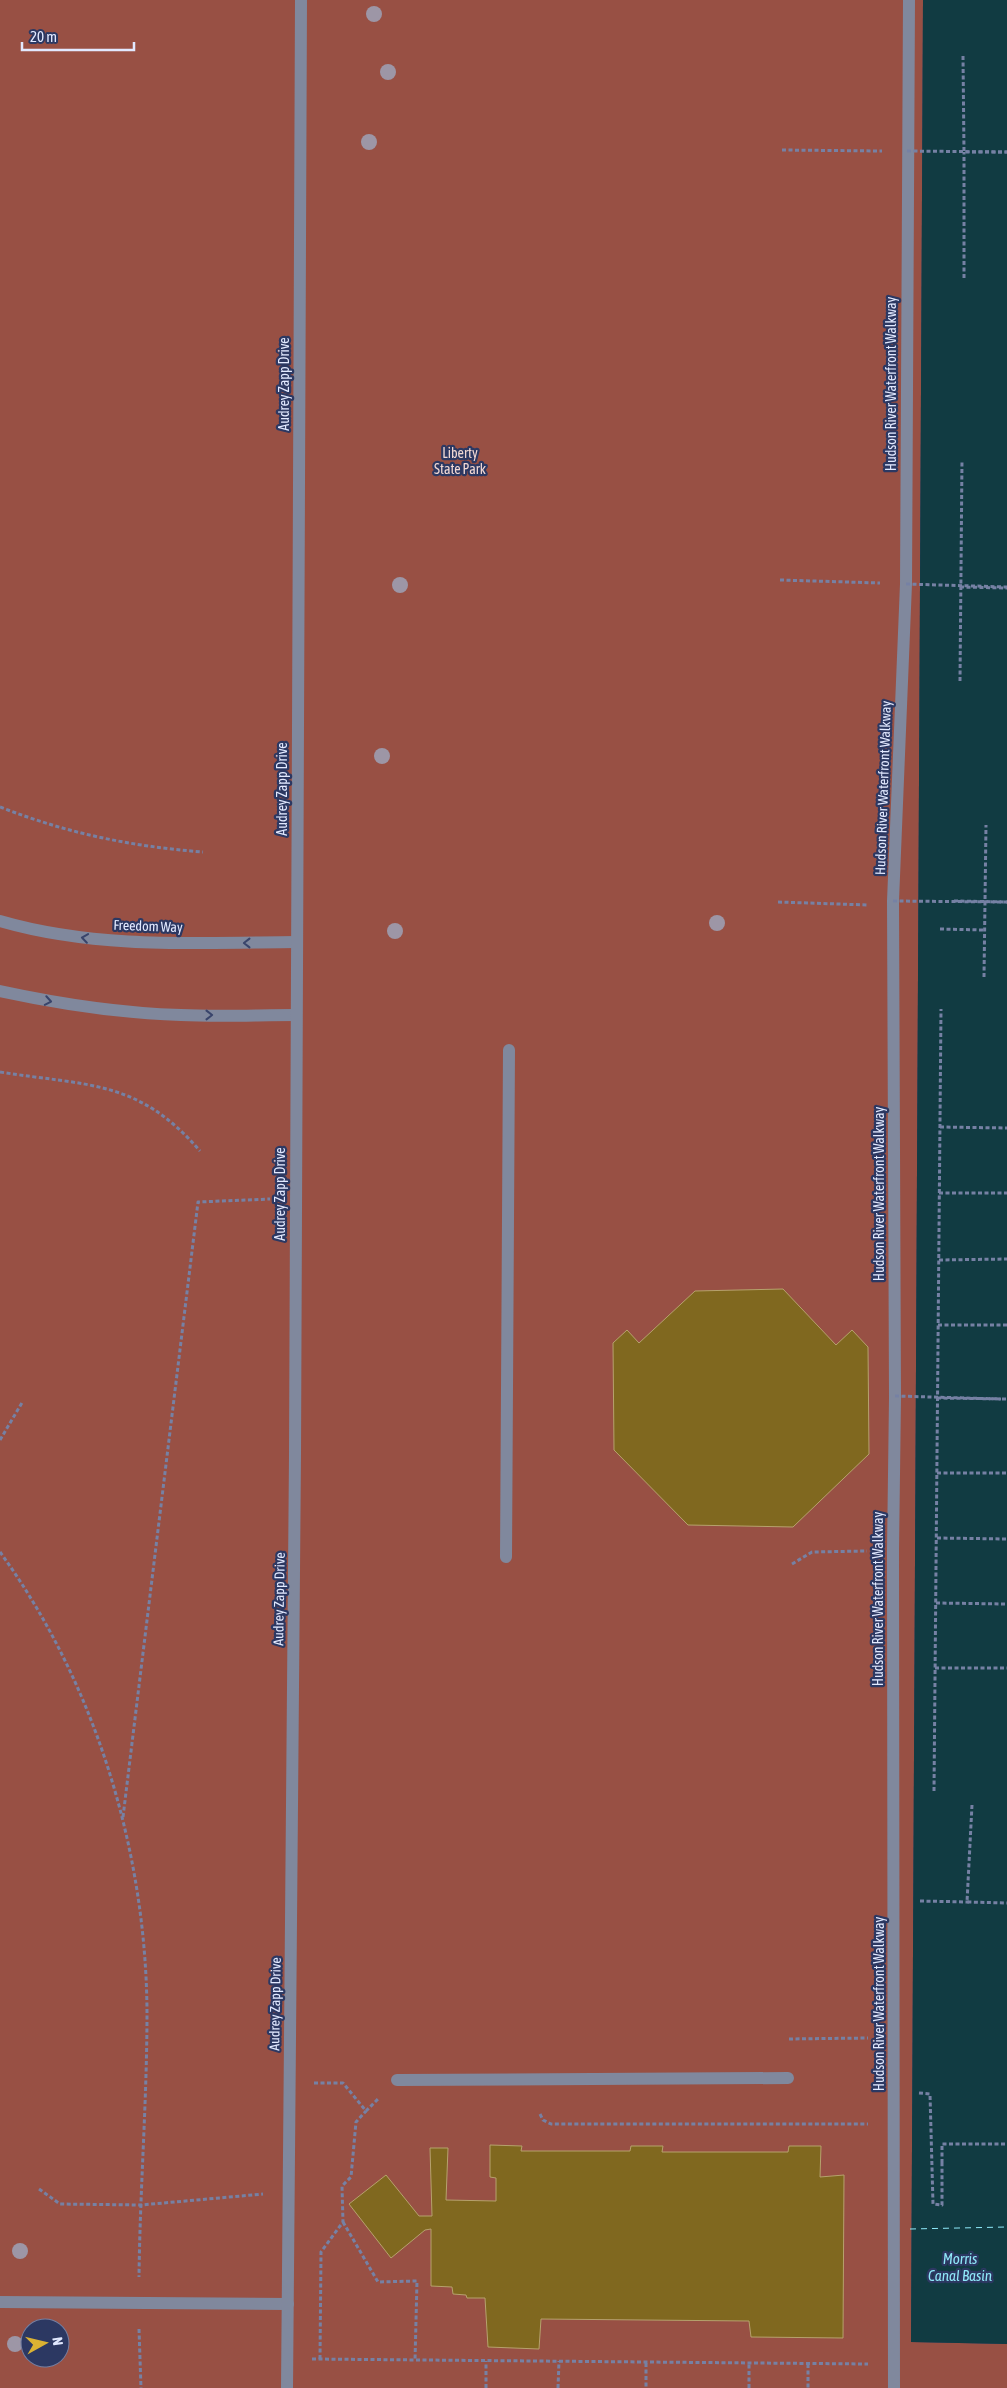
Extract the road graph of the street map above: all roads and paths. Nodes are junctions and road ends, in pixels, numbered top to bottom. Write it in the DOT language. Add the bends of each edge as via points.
graph roads {
  1 [pos="301,0"];
  2 [pos="909,0"];
  3 [pos="963,56"];
  4 [pos="782,150"];
  5 [pos="888,151"];
  6 [pos="902,151"];
  7 [pos="964,152"];
  8 [pos="1007,152"];
  9 [pos="964,278"];
  10 [pos="962,460"];
  11 [pos="780,580"];
  12 [pos="886,583"];
  13 [pos="901,584"];
  14 [pos="960,587"];
  15 [pos="1007,588"];
  16 [pos="960,681"];
  17 [pos="0,807"];
  18 [pos="986,825"];
  19 [pos="203,852"];
  20 [pos="954,901"];
  21 [pos="984,901"];
  22 [pos="778,902"];
  23 [pos="1007,902"];
  24 [pos="893,903"];
  25 [pos="0,921"];
  26 [pos="940,929"];
  27 [pos="984,930"];
  28 [pos="296,942"];
  29 [pos="984,977"];
  30 [pos="0,992"];
  31 [pos="941,1009"];
  32 [pos="296,1014"];
  33 [pos="508,1050"];
  34 [pos="0,1072"];
  35 [pos="940,1127"];
  36 [pos="1007,1128"];
  37 [pos="200,1152"];
  38 [pos="939,1193"];
  39 [pos="1007,1193"];
  40 [pos="295,1197"];
  41 [pos="1007,1259"];
  42 [pos="939,1260"];
  43 [pos="938,1325"];
  44 [pos="1007,1325"];
  45 [pos="895,1396"];
  46 [pos="937,1398"];
  47 [pos="1001,1399"];
  48 [pos="1007,1399"];
  49 [pos="23,1402"];
  50 [pos="0,1440"];
  51 [pos="937,1473"];
  52 [pos="1007,1473"];
  53 [pos="936,1538"];
  54 [pos="1007,1538"];
  55 [pos="893,1551"];
  56 [pos="0,1552"];
  57 [pos="506,1557"];
  58 [pos="792,1564"];
  59 [pos="936,1603"];
  60 [pos="1007,1604"];
  61 [pos="935,1668"];
  62 [pos="1007,1668"];
  63 [pos="934,1791"];
  64 [pos="972,1805"];
  65 [pos="122,1820"];
  66 [pos="894,1901"];
  67 [pos="1007,1903"];
  68 [pos="894,2038"];
  69 [pos="789,2039"];
  70 [pos="788,2078"];
  71 [pos="397,2080"];
  72 [pos="289,2082"];
  73 [pos="894,2091"];
  74 [pos="366,2111"];
  75 [pos="540,2114"];
  76 [pos="894,2124"];
  77 [pos="1007,2144"];
  78 [pos="942,2163"];
  79 [pos="942,2174"];
  80 [pos="39,2189"];
  81 [pos="288,2192"];
  82 [pos="141,2205"];
  83 [pos="343,2222"];
  84 [pos="0,2302"];
  85 [pos="139,2303"];
  86 [pos="288,2304"];
  87 [pos="287,2359"];
  88 [pos="320,2359"];
  89 [pos="415,2360"];
  90 [pos="486,2361"];
  91 [pos="559,2362"];
  92 [pos="646,2363"];
  93 [pos="749,2364"];
  94 [pos="808,2364"];
  95 [pos="894,2364"];
  96 [pos="141,2388"];
  97 [pos="287,2388"];
  98 [pos="486,2388"];
  99 [pos="558,2388"];
  100 [pos="646,2388"];
  101 [pos="749,2388"];
  102 [pos="808,2388"];
  103 [pos="894,2388"];
  1 -- 28 [label="street, Audrey Zapp Drive"];
  2 -- 6 [label="street, Hudson River Waterfront Walkway"];
  3 -- 7 [label="path"];
  4 -- 5 [label="path"];
  6 -- 8 [label="path, bridge"];
  6 -- 13 [label="street, Hudson River Waterfront Walkway"];
  7 -- 8 [label="path"];
  7 -- 9 [label="path"];
  10 -- 14 [label="path"];
  11 -- 12 [label="path"];
  13 -- 15 [label="path, bridge"];
  13 -- 24 [label="street, Hudson River Waterfront Walkway"];
  14 -- 15 [label="path"];
  14 -- 16 [label="path"];
  17 -- 19 [label="path" via="75,833"];
  18 -- 21 [label="path"];
  20 -- 21 [label="path"];
  21 -- 23 [label="path"];
  21 -- 27 [label="path"];
  22 -- 24 [label="path"];
  23 -- 24 [label="path, bridge"];
  24 -- 45 [label="street, Hudson River Waterfront Walkway"];
  28 -- 25 [label="street, Freedom Way, one-way" via="94,939"];
  26 -- 27 [label="path"];
  27 -- 29 [label="path"];
  28 -- 32 [label="street, Audrey Zapp Drive"];
  30 -- 32 [label="street, one-way" via="81,1007 134,1012"];
  31 -- 35 [label="path"];
  32 -- 40 [label="street, Audrey Zapp Drive"];
  33 -- 57 [label="street"];
  34 -- 37 [label="path" via="99,1086 123,1093 163,1114"];
  35 -- 36 [label="path"];
  35 -- 38 [label="path"];
  38 -- 39 [label="path"];
  38 -- 42 [label="path"];
  40 -- 65 [label="path" via="198,1202"];
  40 -- 72 [label="street, Audrey Zapp Drive"];
  41 -- 42 [label="path"];
  42 -- 43 [label="path"];
  43 -- 44 [label="path"];
  43 -- 46 [label="path"];
  45 -- 47 [label="path, bridge"];
  45 -- 55 [label="street, Hudson River Waterfront Walkway"];
  46 -- 47 [label="path"];
  46 -- 51 [label="path"];
  47 -- 48 [label="path"];
  49 -- 50 [label="path"];
  51 -- 52 [label="path"];
  51 -- 53 [label="path"];
  53 -- 54 [label="path"];
  53 -- 59 [label="path"];
  55 -- 58 [label="path" via="812,1552"];
  55 -- 66 [label="street, Hudson River Waterfront Walkway"];
  56 -- 65 [label="path" via="41,1615 64,1659 87,1711"];
  59 -- 60 [label="path"];
  59 -- 61 [label="path"];
  61 -- 62 [label="path"];
  61 -- 63 [label="path"];
  64 -- 67 [label="path" via="967,1902"];
  65 -- 82 [label="path" via="143,1941 147,2011"];
  66 -- 67 [label="path"];
  66 -- 68 [label="street, Hudson River Waterfront Walkway"];
  68 -- 69 [label="path"];
  68 -- 73 [label="street, Hudson River Waterfront Walkway"];
  70 -- 71 [label="street"];
  71 -- 74 [label="path"];
  72 -- 74 [label="path" via="343,2083"];
  72 -- 81 [label="street, Audrey Zapp Drive"];
  73 -- 76 [label="street, Hudson River Waterfront Walkway"];
  73 -- 78 [label="path" via="930,2094 933,2204 942,2205"];
  74 -- 83 [label="path" via="356,2122 352,2177 342,2186"];
  75 -- 76 [label="path" via="542,2120 551,2124"];
  76 -- 95 [label="street, Hudson River Waterfront Walkway"];
  77 -- 78 [label="path" via="942,2144"];
  78 -- 79 [label="path"];
  80 -- 82 [label="path" via="60,2204"];
  81 -- 82 [label="path"];
  81 -- 86 [label="street, Audrey Zapp Drive"];
  82 -- 85 [label="path"];
  83 -- 88 [label="path" via="321,2252"];
  83 -- 89 [label="path" via="378,2282 417,2281"];
  84 -- 85 [label="street"];
  85 -- 86 [label="street"];
  85 -- 96 [label="path"];
  86 -- 87 [label="street, Audrey Zapp Drive"];
  87 -- 88 [label="path"];
  87 -- 97 [label="street, Audrey Zapp Drive"];
  88 -- 89 [label="path"];
  89 -- 90 [label="path"];
  90 -- 91 [label="path"];
  90 -- 98 [label="path"];
  91 -- 92 [label="path"];
  91 -- 99 [label="path"];
  92 -- 93 [label="path"];
  92 -- 100 [label="path"];
  93 -- 94 [label="path"];
  93 -- 101 [label="path"];
  94 -- 95 [label="path"];
  94 -- 102 [label="path"];
  95 -- 103 [label="street, Hudson River Waterfront Walkway"];
}
